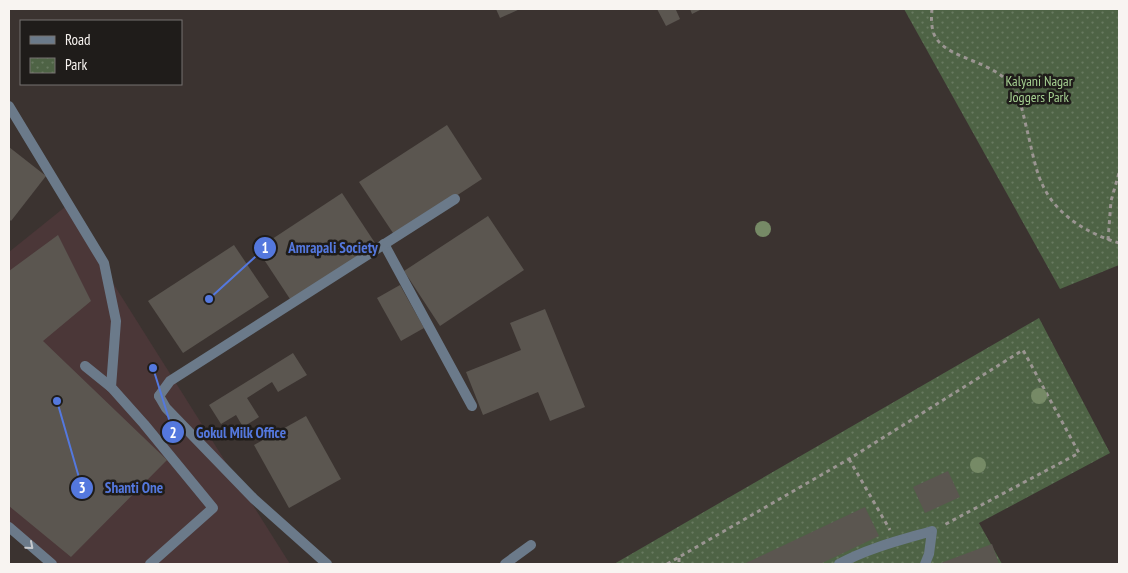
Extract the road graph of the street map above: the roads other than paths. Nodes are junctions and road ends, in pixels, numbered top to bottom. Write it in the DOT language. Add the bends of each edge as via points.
graph roads {
  1 [pos="9,106"];
  2 [pos="455,199"];
  3 [pos="384,244"];
  4 [pos="85,366"];
  5 [pos="111,387"];
  6 [pos="472,406"];
  7 [pos="9,527"];
  8 [pos="531,545"];
  9 [pos="852,557"];
  10 [pos="52,564"];
  11 [pos="150,564"];
  12 [pos="327,564"];
  13 [pos="505,564"];
  14 [pos="839,564"];
  15 [pos="863,564"];
  16 [pos="925,564"];
  1 -- 5 [label="street" via="104,263 116,321"];
  2 -- 3 [label="street"];
  3 -- 6 [label="street"];
  3 -- 12 [label="street" via="170,380 159,396 166,408 236,482"];
  4 -- 5 [label="street"];
  5 -- 11 [label="street" via="213,508"];
  7 -- 10 [label="street, one-way"];
  8 -- 13 [label="street"];
  9 -- 14 [label="street"];
  9 -- 15 [label="street"];
  9 -- 16 [label="street" via="932,531"];
}
